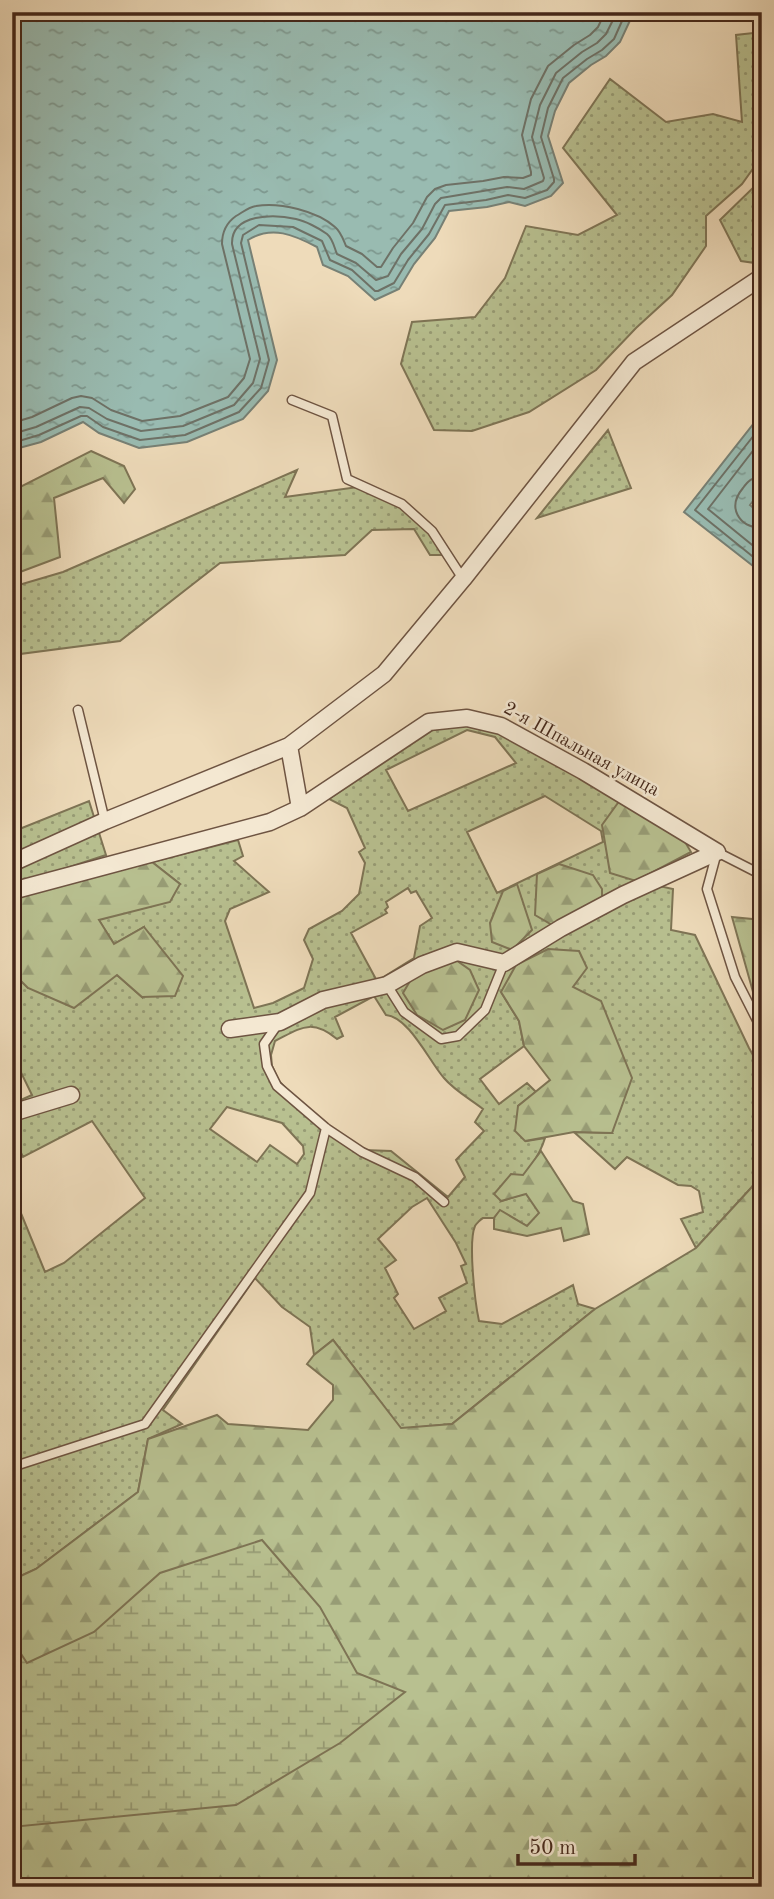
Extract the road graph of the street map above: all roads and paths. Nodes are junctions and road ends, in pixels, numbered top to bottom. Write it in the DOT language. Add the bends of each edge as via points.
graph roads {
  1 [pos="762,277"];
  2 [pos="292,400"];
  3 [pos="463,579"];
  4 [pos="78,710"];
  5 [pos="289,746"];
  6 [pos="300,807"];
  7 [pos="106,821"];
  8 [pos="717,852"];
  9 [pos="12,863"];
  10 [pos="762,875"];
  11 [pos="12,891"];
  12 [pos="504,963"];
  13 [pos="387,985"];
  14 [pos="280,1022"];
  15 [pos="230,1029"];
  16 [pos="762,1030"];
  17 [pos="71,1095"];
  18 [pos="12,1113"];
  19 [pos="327,1128"];
  20 [pos="444,1202"];
  21 [pos="12,1467"];
  1 -- 3 [label="street" via="634,362"];
  2 -- 3 [label="lane" via="332,416 347,479 402,504 432,531"];
  3 -- 5 [label="street" via="384,674"];
  4 -- 7 [label="lane"];
  5 -- 6 [label="street"];
  5 -- 7 [label="street"];
  6 -- 8 [label="street, 2-я Шпальная улица" via="429,722 467,718 501,726"];
  6 -- 11 [label="street, 2-я Шпальная улица" via="270,822"];
  7 -- 9 [label="street"];
  8 -- 10 [label="lane"];
  8 -- 12 [label="street" via="623,895"];
  8 -- 16 [label="lane" via="707,889 735,977"];
  12 -- 13 [label="street" via="457,952"];
  12 -- 13 [label="lane" via="485,1010 458,1036 441,1039 404,1012"];
  13 -- 14 [label="street" via="323,1000"];
  14 -- 15 [label="street"];
  14 -- 19 [label="lane" via="264,1044 267,1066 277,1086"];
  17 -- 18 [label="street"];
  19 -- 20 [label="lane" via="362,1152 415,1177"];
  19 -- 21 [label="lane" via="310,1193 145,1424"];
}
